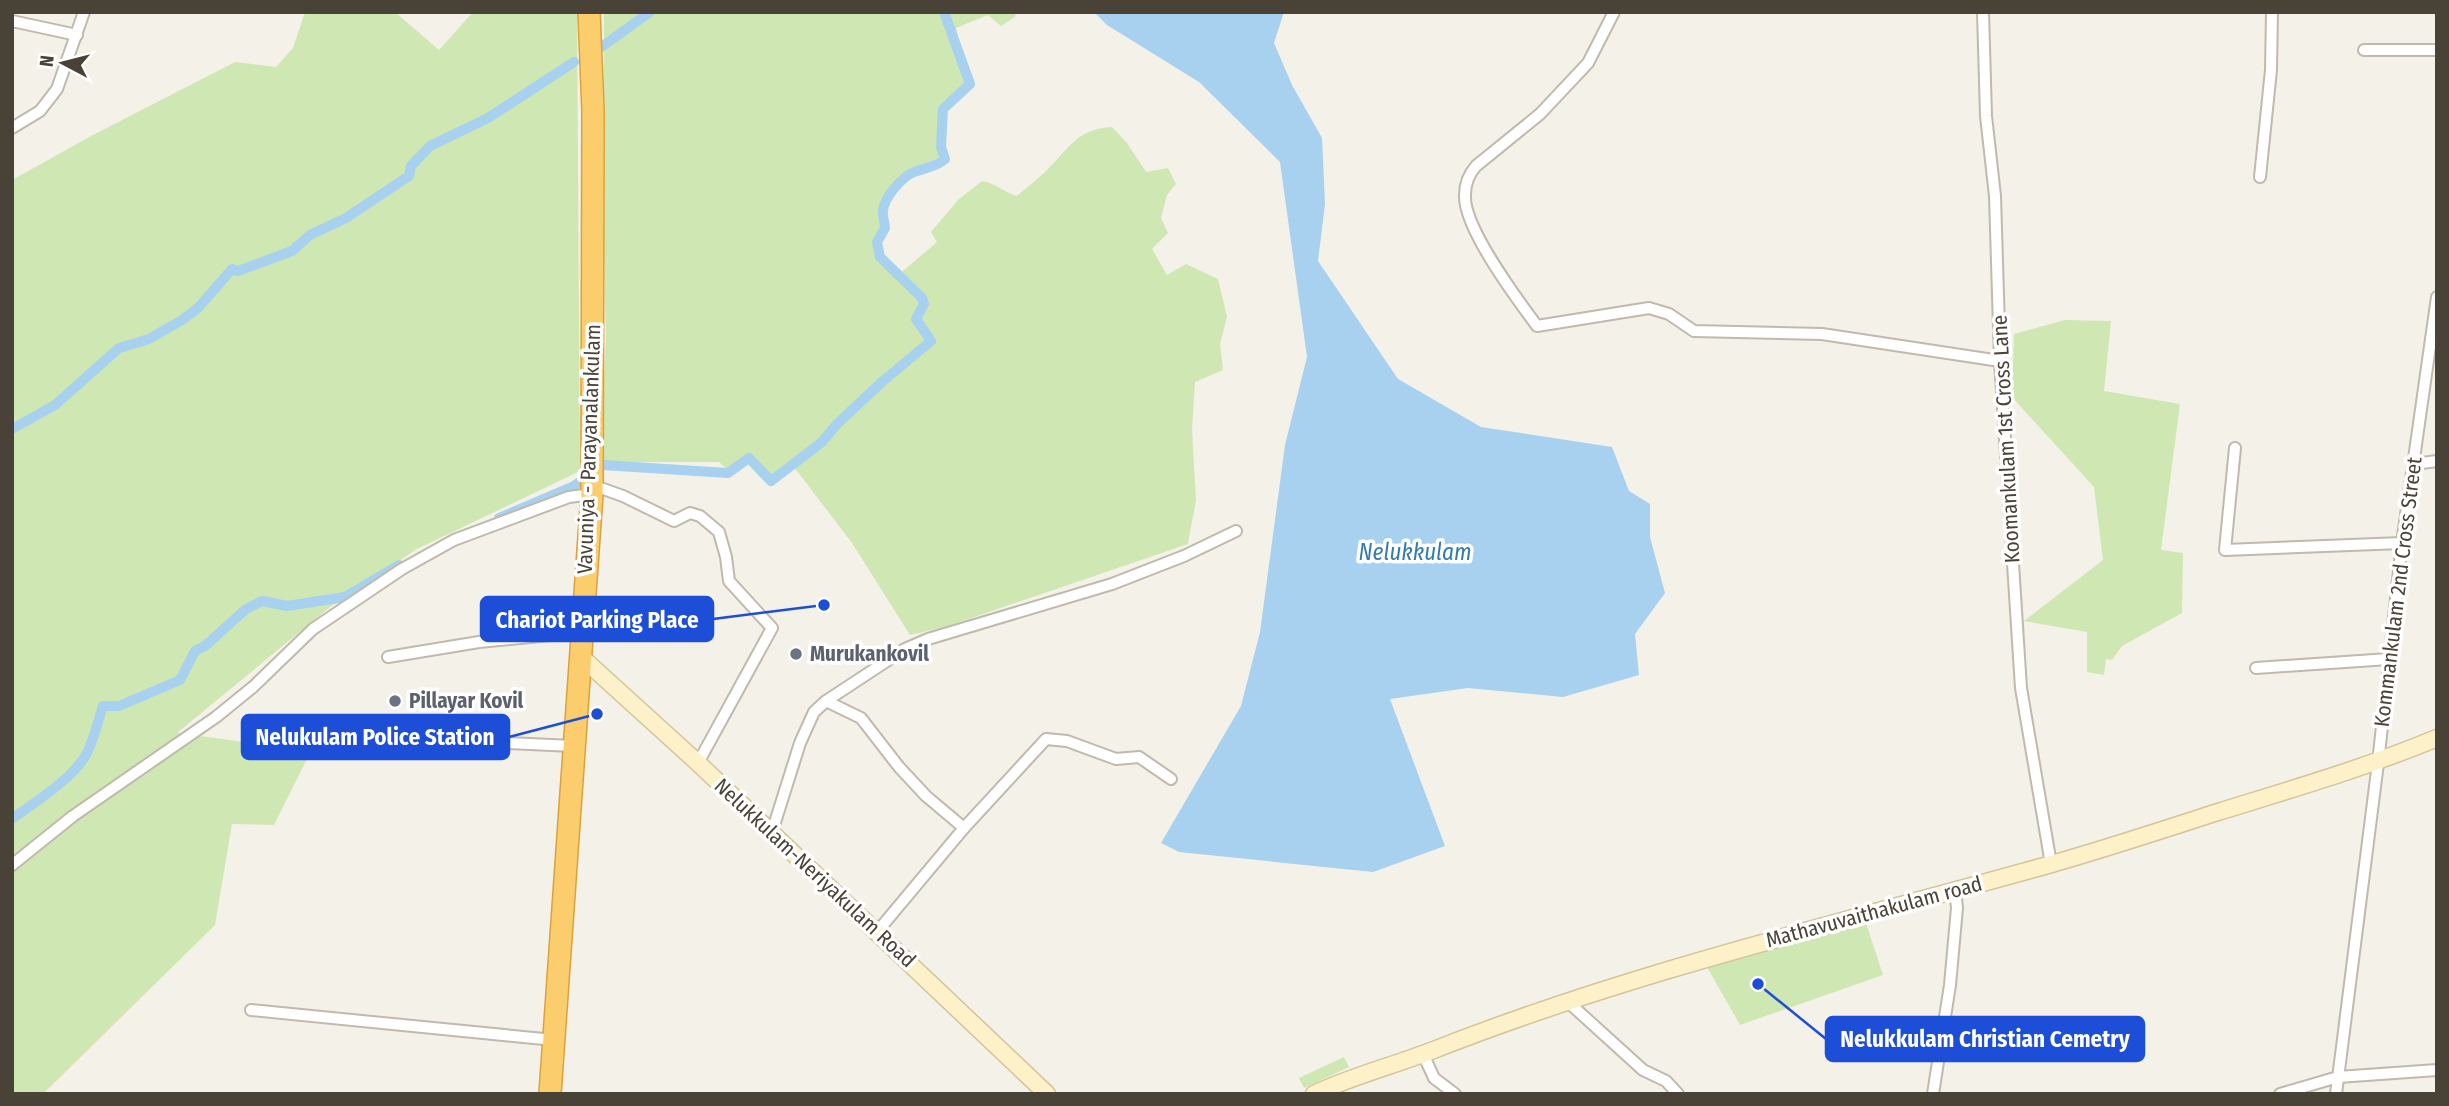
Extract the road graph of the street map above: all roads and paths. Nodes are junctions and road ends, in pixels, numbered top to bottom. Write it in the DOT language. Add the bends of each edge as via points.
graph roads {
  1 [pos="84,12"];
  2 [pos="589,12"];
  3 [pos="1614,12"];
  4 [pos="1983,12"];
  5 [pos="2272,12"];
  6 [pos="12,21"];
  7 [pos="77,35"];
  8 [pos="2364,50"];
  9 [pos="2437,50"];
  10 [pos="12,128"];
  11 [pos="2260,177"];
  12 [pos="2437,296"];
  13 [pos="2434,350"];
  14 [pos="2000,361"];
  15 [pos="2235,448"];
  16 [pos="2437,461"];
  17 [pos="2414,464"];
  18 [pos="592,490"];
  19 [pos="1236,531"];
  20 [pos="2402,543"];
  21 [pos="581,632"];
  22 [pos="579,655"];
  23 [pos="388,657"];
  24 [pos="2389,659"];
  25 [pos="2256,668"];
  26 [pos="825,701"];
  27 [pos="425,738"];
  28 [pos="2437,738"];
  29 [pos="573,746"];
  30 [pos="2378,762"];
  31 [pos="698,763"];
  32 [pos="1171,779"];
  33 [pos="964,828"];
  34 [pos="772,832"];
  35 [pos="2051,864"];
  36 [pos="12,865"];
  37 [pos="1955,890"];
  38 [pos="877,932"];
  39 [pos="1567,1001"];
  40 [pos="251,1010"];
  41 [pos="554,1040"];
  42 [pos="1423,1054"];
  43 [pos="2437,1070"];
  44 [pos="2338,1077"];
  45 [pos="550,1094"];
  46 [pos="1047,1094"];
  47 [pos="1314,1094"];
  48 [pos="1455,1094"];
  49 [pos="1678,1094"];
  50 [pos="1933,1094"];
  51 [pos="2280,1094"];
  52 [pos="2336,1094"];
  1 -- 7 [label="street"];
  2 -- 18 [label="highway, Vavuniya - Parayanalankulam"];
  3 -- 14 [label="street" via="1588,63 1540,114 1468,174 1464,196 1469,218 1504,282 1537,326 1649,308 1669,314 1694,331 1822,334"];
  4 -- 14 [label="street, Koomankulam 1st Cross Lane"];
  5 -- 11 [label="street"];
  6 -- 7 [label="street"];
  7 -- 10 [label="street" via="57,89 40,111"];
  8 -- 9 [label="street"];
  12 -- 13 [label="street, Kommankulam 2nd Cross Street"];
  13 -- 17 [label="street, Kommankulam 2nd Cross Street"];
  14 -- 35 [label="street, Koomankulam 1st Cross Lane" via="2021,688"];
  15 -- 20 [label="street" via="2225,550"];
  16 -- 17 [label="street"];
  17 -- 20 [label="street, Kommankulam 2nd Cross Street"];
  18 -- 21 [label="highway, Vavuniya - Parayanalankulam"];
  18 -- 31 [label="street" via="623,496 674,521 690,513 700,516 719,532 729,581 772,628"];
  18 -- 36 [label="street" via="454,540 402,569 313,629 216,717 73,816"];
  19 -- 26 [label="street" via="1112,584 928,639"];
  20 -- 24 [label="street, Kommankulam 2nd Cross Street"];
  21 -- 22 [label="highway, Vavuniya - Parayanalankulam"];
  21 -- 23 [label="street"];
  22 -- 29 [label="highway, Vavuniya - Parayanalankulam"];
  22 -- 31 [label="street, Nelukkulam-Neriyakulam Road"];
  24 -- 25 [label="street"];
  24 -- 30 [label="street, Kommankulam 2nd Cross Street"];
  26 -- 33 [label="street" via="861,718 908,777"];
  26 -- 34 [label="street" via="814,712 800,743"];
  27 -- 29 [label="street"];
  28 -- 30 [label="street, Mathavuvaithakulam road"];
  29 -- 41 [label="highway, Vavuniya - Parayanalankulam"];
  30 -- 35 [label="street, Mathavuvaithakulam road"];
  30 -- 44 [label="street, Kommankulam 2nd Cross Street"];
  31 -- 34 [label="street, Nelukkulam-Neriyakulam Road"];
  32 -- 33 [label="street" via="1139,757 1116,759 1067,741 1046,739"];
  33 -- 38 [label="street"];
  34 -- 38 [label="street, Nelukkulam-Neriyakulam Road"];
  35 -- 37 [label="street, Mathavuvaithakulam road"];
  37 -- 39 [label="street, Mathavuvaithakulam road"];
  37 -- 50 [label="street" via="1951,972"];
  38 -- 46 [label="street, Nelukkulam-Neriyakulam Road"];
  39 -- 42 [label="street, Mathavuvaithakulam road"];
  39 -- 49 [label="street" via="1643,1070 1666,1081"];
  40 -- 41 [label="street"];
  41 -- 45 [label="highway, Vavuniya - Parayanalankulam"];
  42 -- 47 [label="street, Mathavuvaithakulam road"];
  42 -- 48 [label="street" via="1434,1078"];
  43 -- 44 [label="street"];
  44 -- 51 [label="street"];
  44 -- 52 [label="street, Kommankulam 2nd Cross Street"];
}
